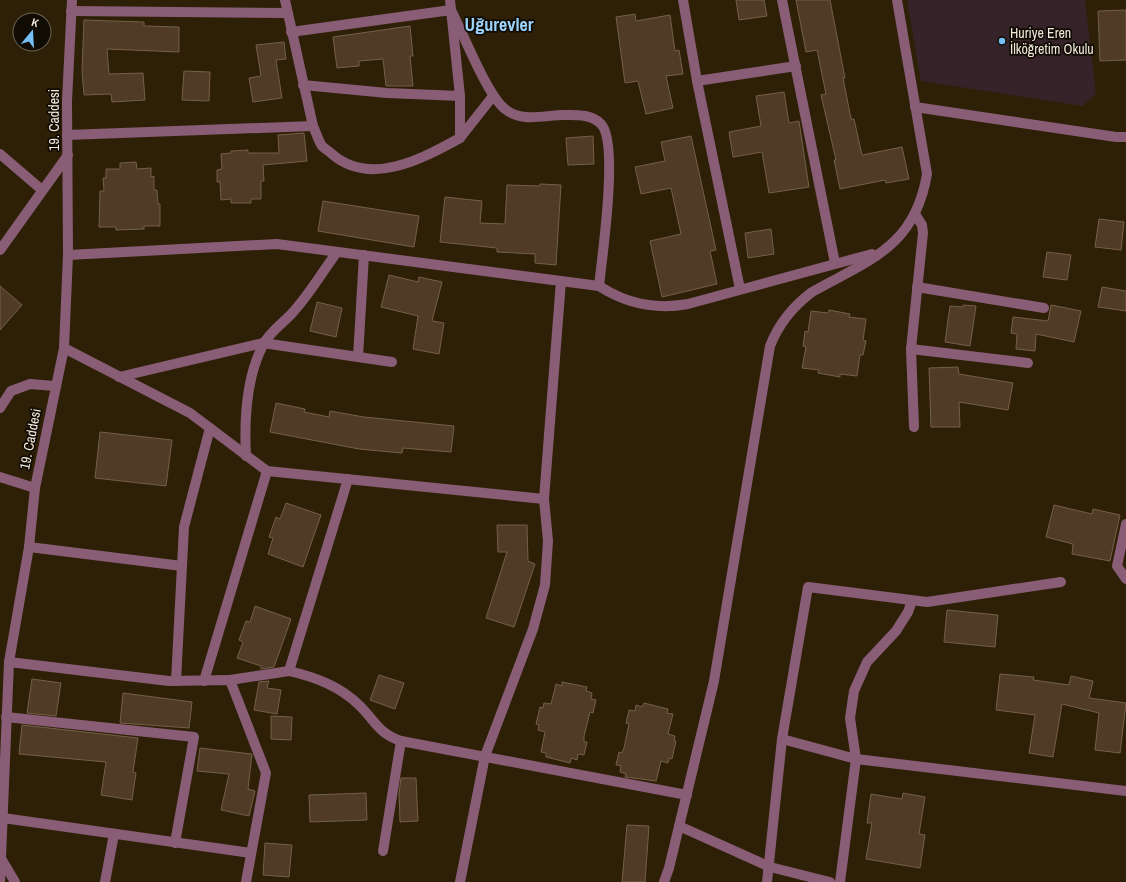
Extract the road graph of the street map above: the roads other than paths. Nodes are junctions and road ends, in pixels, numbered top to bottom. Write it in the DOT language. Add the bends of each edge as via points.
graph roads {
  1 [pos="72,0"];
  2 [pos="286,0"];
  3 [pos="450,0"];
  4 [pos="683,0"];
  5 [pos="782,0"];
  6 [pos="897,0"];
  7 [pos="451,10"];
  8 [pos="71,11"];
  9 [pos="287,13"];
  10 [pos="291,32"];
  11 [pos="796,66"];
  12 [pos="697,81"];
  13 [pos="303,85"];
  14 [pos="460,96"];
  15 [pos="493,96"];
  16 [pos="915,107"];
  17 [pos="313,126"];
  18 [pos="67,135"];
  19 [pos="1126,137"];
  20 [pos="460,138"];
  21 [pos="0,154"];
  22 [pos="68,155"];
  23 [pos="42,190"];
  24 [pos="915,214"];
  25 [pos="0,250"];
  26 [pos="886,250"];
  27 [pos="337,252"];
  28 [pos="68,255"];
  29 [pos="364,256"];
  30 [pos="835,263"];
  31 [pos="561,281"];
  32 [pos="599,286"];
  33 [pos="917,286"];
  34 [pos="740,289"];
  35 [pos="1044,308"];
  36 [pos="263,343"];
  37 [pos="64,348"];
  38 [pos="911,349"];
  39 [pos="358,357"];
  40 [pos="392,362"];
  41 [pos="1028,363"];
  42 [pos="120,377"];
  43 [pos="55,386"];
  44 [pos="0,408"];
  45 [pos="914,427"];
  46 [pos="210,428"];
  47 [pos="246,456"];
  48 [pos="267,471"];
  49 [pos="0,477"];
  50 [pos="348,479"];
  51 [pos="35,488"];
  52 [pos="544,499"];
  53 [pos="1126,524"];
  54 [pos="30,547"];
  55 [pos="182,566"];
  56 [pos="1126,579"];
  57 [pos="1061,582"];
  58 [pos="912,601"];
  59 [pos="9,662"];
  60 [pos="289,671"];
  61 [pos="230,680"];
  62 [pos="176,681"];
  63 [pos="204,681"];
  64 [pos="6,717"];
  65 [pos="782,739"];
  66 [pos="401,741"];
  67 [pos="484,756"];
  68 [pos="856,759"];
  69 [pos="1126,791"];
  70 [pos="686,795"];
  71 [pos="3,818"];
  72 [pos="679,826"];
  73 [pos="114,834"];
  74 [pos="175,843"];
  75 [pos="383,851"];
  76 [pos="251,853"];
  77 [pos="1,860"];
  78 [pos="770,867"];
  79 [pos="0,882"];
  80 [pos="15,882"];
  81 [pos="105,882"];
  82 [pos="246,882"];
  83 [pos="460,882"];
  84 [pos="664,882"];
  85 [pos="767,882"];
  86 [pos="830,882"];
  87 [pos="840,882"];
  1 -- 8 [label="street, 19. Caddesi"];
  2 -- 9 [label="street"];
  3 -- 7 [label="street"];
  4 -- 12 [label="street"];
  5 -- 11 [label="street"];
  6 -- 16 [label="street"];
  7 -- 10 [label="street"];
  7 -- 14 [label="street"];
  7 -- 15 [label="street"];
  8 -- 9 [label="street"];
  8 -- 18 [label="street, 19. Caddesi"];
  9 -- 10 [label="street"];
  10 -- 13 [label="street"];
  11 -- 12 [label="street"];
  11 -- 30 [label="street"];
  12 -- 34 [label="street"];
  13 -- 14 [label="street" via="387,93"];
  13 -- 17 [label="street"];
  14 -- 20 [label="street"];
  15 -- 20 [label="street"];
  15 -- 32 [label="street" via="506,110 523,117 590,117 604,127 610,175"];
  16 -- 19 [label="street"];
  16 -- 24 [label="street" via="927,174"];
  17 -- 18 [label="street"];
  17 -- 20 [label="street" via="322,146 341,162 367,170 400,166"];
  18 -- 22 [label="street, 19. Caddesi"];
  21 -- 23 [label="street"];
  22 -- 23 [label="street"];
  22 -- 28 [label="street, 19. Caddesi"];
  23 -- 25 [label="street"];
  24 -- 26 [label="street" via="907,228"];
  24 -- 33 [label="street" via="922,225 923,233"];
  26 -- 30 [label="street"];
  26 -- 70 [label="street" via="800,300 782,321 770,346 714,681"];
  27 -- 28 [label="street" via="277,244"];
  27 -- 29 [label="street"];
  27 -- 36 [label="street" via="294,311"];
  28 -- 37 [label="street, 19. Caddesi"];
  29 -- 31 [label="street"];
  29 -- 39 [label="street"];
  30 -- 34 [label="street"];
  31 -- 32 [label="street"];
  31 -- 52 [label="street"];
  32 -- 34 [label="street" via="635,304 662,307 688,304"];
  33 -- 35 [label="street"];
  33 -- 38 [label="street"];
  36 -- 39 [label="street"];
  36 -- 42 [label="street"];
  36 -- 47 [label="street" via="248,397"];
  37 -- 42 [label="street"];
  37 -- 43 [label="street, 19. Caddesi"];
  38 -- 41 [label="street"];
  38 -- 45 [label="street"];
  39 -- 40 [label="street"];
  42 -- 46 [label="street" via="190,413"];
  43 -- 44 [label="street" via="30,384 11,391"];
  43 -- 51 [label="street, 19. Caddesi"];
  46 -- 47 [label="street"];
  46 -- 55 [label="street" via="184,527"];
  47 -- 48 [label="street"];
  48 -- 50 [label="street"];
  48 -- 63 [label="street"];
  49 -- 51 [label="street"];
  50 -- 52 [label="street"];
  50 -- 60 [label="street"];
  51 -- 54 [label="street, 19. Caddesi"];
  52 -- 67 [label="street" via="548,541 540,607"];
  53 -- 56 [label="street" via="1117,566"];
  54 -- 55 [label="street"];
  54 -- 59 [label="street, 19. Caddesi"];
  55 -- 62 [label="street"];
  57 -- 58 [label="street" via="944,600"];
  58 -- 65 [label="street" via="808,587"];
  58 -- 68 [label="street" via="902,623 873,653 857,680 850,718"];
  59 -- 62 [label="street"];
  59 -- 64 [label="street, 19. Caddesi"];
  60 -- 61 [label="street"];
  60 -- 66 [label="street" via="305,674 334,687 360,706 386,735"];
  61 -- 63 [label="street"];
  61 -- 76 [label="street" via="266,773"];
  62 -- 63 [label="street"];
  64 -- 71 [label="street, 19. Caddesi"];
  64 -- 74 [label="street" via="194,737"];
  65 -- 68 [label="street"];
  65 -- 78 [label="street"];
  66 -- 67 [label="street"];
  66 -- 75 [label="street"];
  67 -- 70 [label="street"];
  67 -- 83 [label="street"];
  68 -- 69 [label="street"];
  68 -- 87 [label="street"];
  70 -- 72 [label="street"];
  71 -- 73 [label="street"];
  71 -- 77 [label="street, 19. Caddesi"];
  72 -- 78 [label="street"];
  72 -- 84 [label="street"];
  73 -- 74 [label="street"];
  73 -- 81 [label="street"];
  74 -- 76 [label="street"];
  76 -- 82 [label="street"];
  77 -- 79 [label="street, 19. Caddesi"];
  77 -- 80 [label="street"];
  78 -- 85 [label="street"];
  78 -- 86 [label="street"];
}
